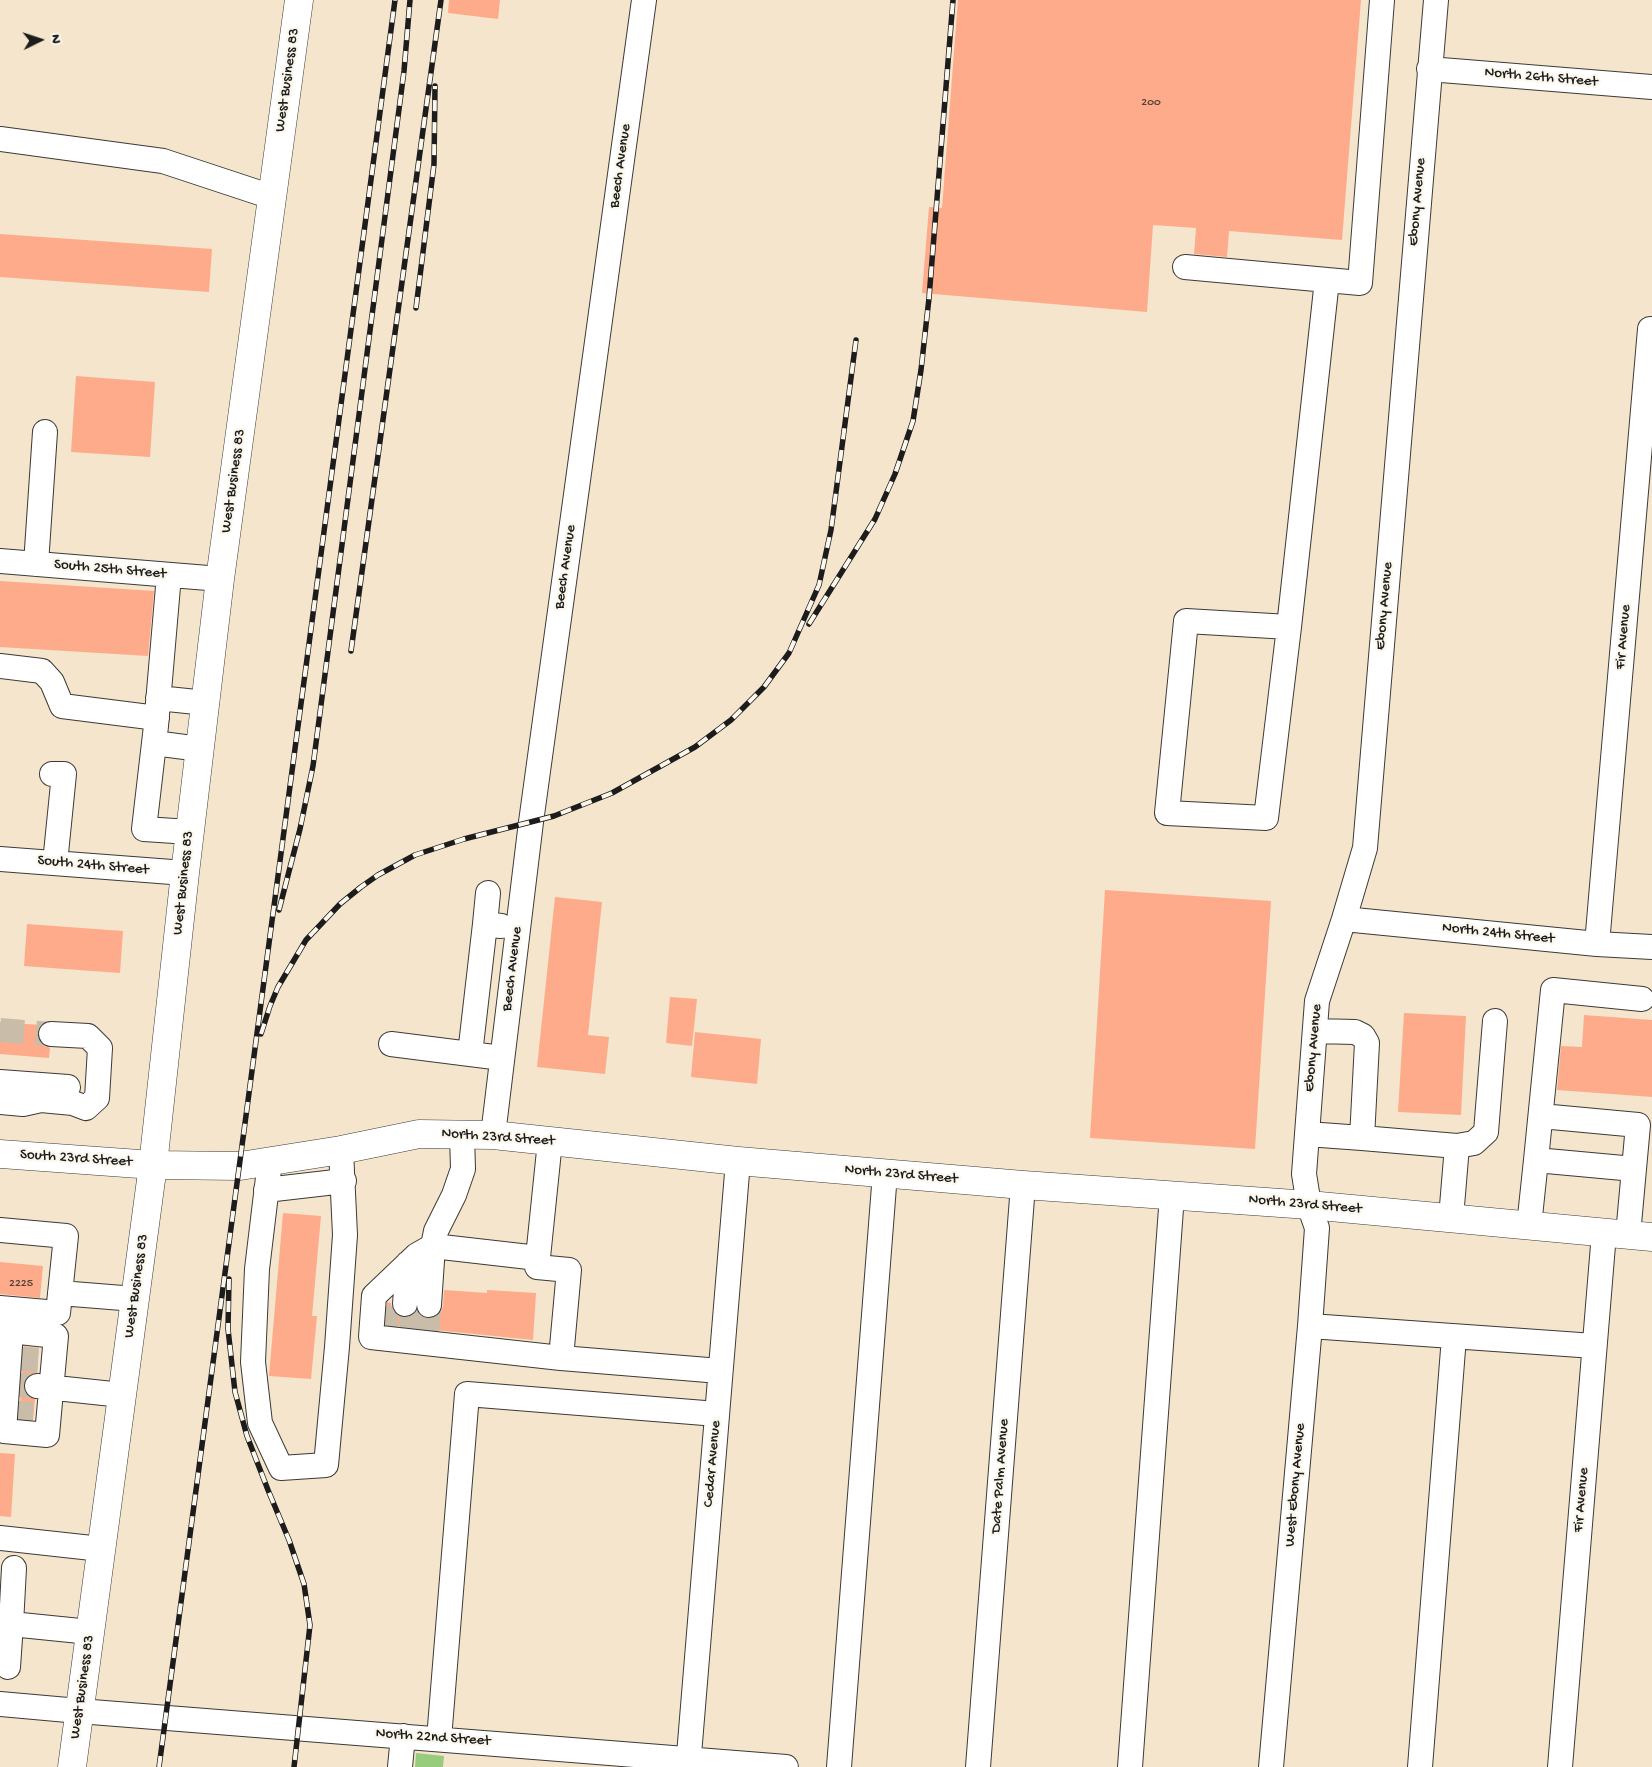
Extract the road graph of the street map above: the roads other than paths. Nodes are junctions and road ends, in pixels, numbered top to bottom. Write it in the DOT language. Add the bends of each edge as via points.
graph roads {
  1 [pos="299,0"];
  2 [pos="644,0"];
  3 [pos="1382,0"];
  4 [pos="1436,0"];
  5 [pos="1429,69"];
  6 [pos="1652,87"];
  7 [pos="0,139"];
  8 [pos="272,197"];
  9 [pos="1185,267"];
  10 [pos="1328,280"];
  11 [pos="1651,330"];
  12 [pos="45,432"];
  13 [pos="0,561"];
  14 [pos="36,564"];
  15 [pos="169,574"];
  16 [pos="220,578"];
  17 [pos="1290,627"];
  18 [pos="0,666"];
  19 [pos="206,703"];
  20 [pos="158,708"];
  21 [pos="154,743"];
  22 [pos="200,749"];
  23 [pos="52,774"];
  24 [pos="190,832"];
  25 [pos="0,859"];
  26 [pos="55,863"];
  27 [pos="185,874"];
  28 [pos="488,893"];
  29 [pos="1344,919"];
  30 [pos="485,924"];
  31 [pos="518,929"];
  32 [pos="1598,944"];
  33 [pos="1652,947"];
  34 [pos="1642,999"];
  35 [pos="1495,1021"];
  36 [pos="1315,1031"];
  37 [pos="51,1034"];
  38 [pos="391,1044"];
  39 [pos="470,1054"];
  40 [pos="502,1058"];
  41 [pos="0,1082"];
  42 [pos="83,1098"];
  43 [pos="0,1102"];
  44 [pos="1541,1116"];
  45 [pos="462,1134"];
  46 [pos="1307,1134"];
  47 [pos="493,1135"];
  48 [pos="1362,1138"];
  49 [pos="550,1141"];
  50 [pos="1457,1146"];
  51 [pos="341,1150"];
  52 [pos="0,1154"];
  53 [pos="738,1160"];
  54 [pos="1536,1160"];
  55 [pos="270,1161"];
  56 [pos="153,1165"];
  57 [pos="1634,1169"];
  58 [pos="885,1173"];
  59 [pos="344,1181"];
  60 [pos="1023,1185"];
  61 [pos="266,1190"];
  62 [pos="1172,1195"];
  63 [pos="1309,1204"];
  64 [pos="1451,1218"];
  65 [pos="1529,1226"];
  66 [pos="0,1230"];
  67 [pos="1628,1235"];
  68 [pos="538,1258"];
  69 [pos="411,1283"];
  70 [pos="60,1293"];
  71 [pos="135,1299"];
  72 [pos="0,1308"];
  73 [pos="1310,1326"];
  74 [pos="1454,1338"];
  75 [pos="1594,1346"];
  76 [pos="561,1358"];
  77 [pos="16,1363"];
  78 [pos="720,1371"];
  79 [pos="122,1395"];
  80 [pos="717,1414"];
  81 [pos="12,1417"];
  82 [pos="0,1538"];
  83 [pos="101,1549"];
  84 [pos="14,1568"];
  85 [pos="11,1624"];
  86 [pos="90,1632"];
  87 [pos="8,1667"];
  88 [pos="0,1704"];
  89 [pos="79,1711"];
  90 [pos="403,1736"];
  91 [pos="439,1739"];
  92 [pos="688,1763"];
  93 [pos="72,1767"];
  94 [pos="400,1767"];
  95 [pos="786,1767"];
  96 [pos="839,1767"];
  97 [pos="978,1767"];
  98 [pos="1130,1767"];
  99 [pos="1271,1767"];
  100 [pos="1420,1767"];
  101 [pos="1560,1767"];
  1 -- 8 [label="main road, West Business 83"];
  2 -- 31 [label="street, Beech Avenue"];
  3 -- 10 [label="street" via="1360,283"];
  4 -- 5 [label="street, Ebony Avenue"];
  5 -- 6 [label="street, North 26th Street"];
  5 -- 29 [label="street, Ebony Avenue" via="1365,848"];
  7 -- 8 [label="street" via="163,161"];
  8 -- 16 [label="main road, West Business 83"];
  9 -- 10 [label="street"];
  10 -- 17 [label="street"];
  11 -- 32 [label="street, Fir Avenue"];
  12 -- 14 [label="street"];
  13 -- 14 [label="street, South 25th Street"];
  14 -- 15 [label="street, South 25th Street"];
  15 -- 16 [label="street, South 25th Street"];
  15 -- 20 [label="street"];
  16 -- 19 [label="main road, West Business 83"];
  17 -- 17 [label="street" via="1186,621 1167,813 1266,818"];
  18 -- 20 [label="street" via="42,671 52,682 62,706"];
  19 -- 20 [label="street"];
  19 -- 22 [label="main road, West Business 83"];
  20 -- 21 [label="street"];
  21 -- 22 [label="street"];
  21 -- 24 [label="street" via="144,830"];
  22 -- 24 [label="main road, West Business 83"];
  23 -- 26 [label="street" via="64,774"];
  24 -- 27 [label="main road, West Business 83"];
  25 -- 26 [label="street, South 24th Street"];
  26 -- 27 [label="street, South 24th Street"];
  27 -- 56 [label="main road, West Business 83"];
  28 -- 30 [label="street"];
  29 -- 32 [label="street, North 24th Street"];
  29 -- 36 [label="street, Ebony Avenue" via="1317,1001"];
  30 -- 31 [label="street"];
  30 -- 39 [label="street"];
  31 -- 40 [label="street, Beech Avenue"];
  32 -- 33 [label="street, North 24th Street"];
  34 -- 44 [label="street" via="1553,990"];
  35 -- 50 [label="street" via="1486,1132 1474,1143"];
  36 -- 46 [label="street, Ebony Avenue"];
  36 -- 48 [label="street" via="1355,1032 1363,1036 1367,1044"];
  37 -- 42 [label="street" via="88,1036 100,1048 97,1098"];
  38 -- 39 [label="street"];
  39 -- 40 [label="street"];
  40 -- 47 [label="street, Beech Avenue"];
  41 -- 42 [label="street"];
  42 -- 43 [label="street" via="73,1103 42,1100 23,1104"];
  44 -- 54 [label="street"];
  44 -- 57 [label="street, Fir Avenue" via="1638,1125"];
  45 -- 47 [label="main road, North 23rd Street"];
  45 -- 51 [label="main road, North 23rd Street" via="419,1134"];
  45 -- 69 [label="street" via="463,1169 454,1195"];
  46 -- 48 [label="street"];
  46 -- 63 [label="street, Ebony Avenue" via="1304,1174"];
  47 -- 49 [label="main road, North 23rd Street"];
  48 -- 50 [label="street"];
  49 -- 53 [label="main road, North 23rd Street"];
  49 -- 68 [label="street"];
  50 -- 64 [label="street"];
  51 -- 55 [label="main road, North 23rd Street"];
  51 -- 59 [label="street"];
  52 -- 56 [label="main road, South 23rd Street"];
  53 -- 58 [label="main road, North 23rd Street"];
  53 -- 78 [label="street, Cedar Avenue"];
  54 -- 57 [label="street"];
  54 -- 65 [label="street"];
  55 -- 56 [label="main road, North 23rd Street" via="240,1166"];
  55 -- 61 [label="street"];
  56 -- 71 [label="main road, West Business 83"];
  57 -- 67 [label="street, Fir Avenue"];
  58 -- 60 [label="main road, North 23rd Street"];
  58 -- 96 [label="street"];
  59 -- 61 [label="street"];
  59 -- 61 [label="street" via="345,1235 326,1465 281,1468 260,1424 252,1362 256,1269"];
  60 -- 62 [label="main road, North 23rd Street"];
  60 -- 97 [label="street, Date Palm Avenue"];
  62 -- 63 [label="main road, North 23rd Street"];
  62 -- 98 [label="street"];
  63 -- 64 [label="main road, North 23rd Street"];
  63 -- 73 [label="street, West Ebony Avenue" via="1317,1228"];
  64 -- 65 [label="main road, North 23rd Street"];
  65 -- 67 [label="main road, North 23rd Street"];
  66 -- 70 [label="street" via="66,1236"];
  67 -- 75 [label="street, Fir Avenue"];
  68 -- 69 [label="street"];
  68 -- 76 [label="street" via="537,1267 569,1270"];
  69 -- 76 [label="street" via="374,1296 371,1338 406,1336"];
  70 -- 71 [label="street"];
  70 -- 72 [label="street" via="58,1313"];
  71 -- 79 [label="main road, West Business 83"];
  73 -- 74 [label="street"];
  73 -- 99 [label="street, West Ebony Avenue"];
  74 -- 75 [label="street"];
  74 -- 100 [label="street"];
  75 -- 101 [label="street, Fir Avenue"];
  76 -- 78 [label="street"];
  77 -- 79 [label="street"];
  77 -- 81 [label="street"];
  77 -- 81 [label="street"];
  78 -- 80 [label="street, Cedar Avenue"];
  79 -- 83 [label="main road, West Business 83"];
  80 -- 91 [label="street" via="468,1394"];
  80 -- 92 [label="street, Cedar Avenue"];
  82 -- 83 [label="street"];
  83 -- 86 [label="main road, West Business 83"];
  84 -- 85 [label="street"];
  85 -- 86 [label="street"];
  85 -- 87 [label="street"];
  86 -- 89 [label="main road, West Business 83"];
  88 -- 89 [label="street, North 22nd Street"];
  89 -- 90 [label="street, North 22nd Street"];
  89 -- 93 [label="main road, West Business 83"];
  90 -- 91 [label="street, North 22nd Street"];
  90 -- 94 [label="street"];
  91 -- 92 [label="street, North 22nd Street"];
  92 -- 95 [label="street, North 22nd Street"];
}
